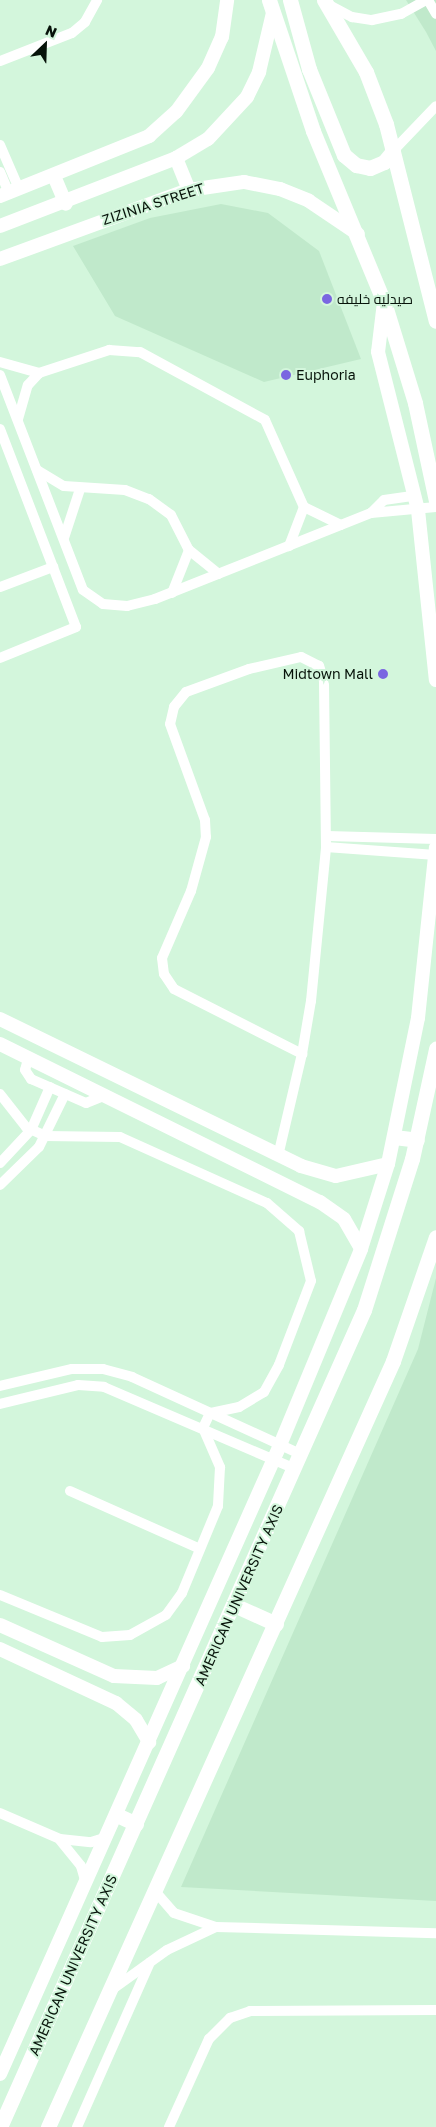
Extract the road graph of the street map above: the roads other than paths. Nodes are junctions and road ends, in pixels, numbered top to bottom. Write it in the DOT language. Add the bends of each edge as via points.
graph roads {
  1 [pos="97,0"];
  2 [pos="227,0"];
  3 [pos="290,0"];
  4 [pos="427,0"];
  5 [pos="324,1"];
  6 [pos="271,6"];
  7 [pos="436,14"];
  8 [pos="0,61"];
  9 [pos="436,106"];
  10 [pos="0,145"];
  11 [pos="393,151"];
  12 [pos="176,158"];
  13 [pos="0,172"];
  14 [pos="54,176"];
  15 [pos="189,190"];
  16 [pos="9,193"];
  17 [pos="66,204"];
  18 [pos="0,226"];
  19 [pos="359,234"];
  20 [pos="0,259"];
  21 [pos="384,302"];
  22 [pos="436,321"];
  23 [pos="0,362"];
  24 [pos="39,374"];
  25 [pos="0,375"];
  26 [pos="18,421"];
  27 [pos="0,430"];
  28 [pos="37,470"];
  29 [pos="80,489"];
  30 [pos="414,496"];
  31 [pos="436,501"];
  32 [pos="304,507"];
  33 [pos="436,507"];
  34 [pos="418,510"];
  35 [pos="371,512"];
  36 [pos="341,525"];
  37 [pos="64,539"];
  38 [pos="290,546"];
  39 [pos="189,550"];
  40 [pos="53,567"];
  41 [pos="219,574"];
  42 [pos="0,586"];
  43 [pos="172,593"];
  44 [pos="0,658"];
  45 [pos="436,680"];
  46 [pos="327,836"];
  47 [pos="408,838"];
  48 [pos="436,839"];
  49 [pos="326,847"];
  50 [pos="436,848"];
  51 [pos="408,852"];
  52 [pos="436,855"];
  53 [pos="0,1019"];
  54 [pos="0,1044"];
  55 [pos="436,1049"];
  56 [pos="302,1054"];
  57 [pos="28,1059"];
  58 [pos="50,1087"];
  59 [pos="0,1094"];
  60 [pos="65,1094"];
  61 [pos="102,1096"];
  62 [pos="31,1130"];
  63 [pos="45,1136"];
  64 [pos="394,1137"];
  65 [pos="417,1140"];
  66 [pos="278,1156"];
  67 [pos="0,1163"];
  68 [pos="388,1164"];
  69 [pos="0,1185"];
  70 [pos="436,1236"];
  71 [pos="361,1249"];
  72 [pos="0,1386"];
  73 [pos="0,1404"];
  74 [pos="210,1412"];
  75 [pos="203,1428"];
  76 [pos="280,1445"];
  77 [pos="302,1455"];
  78 [pos="274,1460"];
  79 [pos="295,1469"];
  80 [pos="70,1491"];
  81 [pos="200,1550"];
  82 [pos="0,1596"];
  83 [pos="234,1605"];
  84 [pos="276,1624"];
  85 [pos="0,1625"];
  86 [pos="0,1650"];
  87 [pos="183,1666"];
  88 [pos="149,1742"];
  89 [pos="0,1813"];
  90 [pos="117,1815"];
  91 [pos="136,1824"];
  92 [pos="107,1837"];
  93 [pos="60,1839"];
  94 [pos="86,1883"];
  95 [pos="154,1890"];
  96 [pos="216,1927"];
  97 [pos="436,1933"];
  98 [pos="150,1962"];
  99 [pos="110,1991"];
  100 [pos="436,2010"];
  101 [pos="12,2047"];
  102 [pos="0,2064"];
  103 [pos="0,2074"];
  104 [pos="0,2127"];
  105 [pos="48,2127"];
  106 [pos="77,2127"];
  107 [pos="169,2127"];
  1 -- 8 [label="street" via="85,22 72,33"];
  2 -- 14 [label="street" via="222,37 208,68 176,112 149,136"];
  3 -- 11 [label="main road" via="309,69 344,155 356,165 370,168 384,162"];
  4 -- 5 [label="street" via="401,14 372,20 352,17"];
  4 -- 7 [label="street"];
  5 -- 11 [label="main road" via="366,72"];
  6 -- 12 [label="street" via="259,72 247,97 208,139"];
  6 -- 19 [label="main road" via="313,131"];
  9 -- 11 [label="street"];
  10 -- 16 [label="street"];
  11 -- 22 [label="main road" via="402,201"];
  12 -- 15 [label="street"];
  12 -- 17 [label="street"];
  13 -- 16 [label="street"];
  14 -- 16 [label="street"];
  14 -- 17 [label="street"];
  15 -- 19 [label="street, ZIZINIA STREET" via="244,182 280,188"];
  15 -- 20 [label="street, ZIZINIA STREET"];
  17 -- 18 [label="street"];
  19 -- 21 [label="main road"];
  21 -- 30 [label="street" via="378,352"];
  21 -- 31 [label="main road" via="415,403"];
  23 -- 24 [label="street"];
  24 -- 26 [label="street" via="28,385"];
  24 -- 32 [label="street" via="109,350 140,352 266,420"];
  25 -- 26 [label="street"];
  26 -- 28 [label="street"];
  27 -- 40 [label="street"];
  28 -- 29 [label="street"];
  28 -- 37 [label="street"];
  29 -- 37 [label="street"];
  29 -- 39 [label="street" via="125,490 156,503 171,516"];
  30 -- 34 [label="street"];
  30 -- 35 [label="street" via="384,500"];
  32 -- 36 [label="street"];
  32 -- 38 [label="street"];
  33 -- 34 [label="street"];
  34 -- 35 [label="street"];
  34 -- 45 [label="street"];
  35 -- 36 [label="street"];
  36 -- 38 [label="street"];
  37 -- 43 [label="street" via="83,590 103,604 127,606"];
  38 -- 41 [label="street"];
  39 -- 41 [label="street"];
  39 -- 43 [label="street"];
  40 -- 42 [label="street"];
  40 -- 44 [label="street" via="76,630"];
  41 -- 43 [label="street"];
  46 -- 47 [label="street"];
  46 -- 49 [label="street"];
  46 -- 56 [label="street" via="324,681 314,661 279,660 179,698 170,724 205,820 206,837 191,891 165,947 164,974 174,988 196,1003"];
  47 -- 48 [label="street"];
  47 -- 51 [label="street"];
  49 -- 51 [label="street"];
  49 -- 56 [label="street" via="317,959"];
  50 -- 52 [label="street"];
  51 -- 52 [label="street"];
  52 -- 64 [label="street" via="424,981"];
  53 -- 66 [label="street"];
  54 -- 57 [label="street"];
  55 -- 65 [label="main road, AMERICAN UNIVERSITY AXIS"];
  56 -- 66 [label="street"];
  57 -- 58 [label="street" via="27,1075"];
  57 -- 61 [label="street"];
  58 -- 60 [label="street"];
  58 -- 62 [label="street"];
  59 -- 62 [label="street"];
  60 -- 61 [label="street" via="86,1103"];
  60 -- 63 [label="street"];
  61 -- 71 [label="street" via="329,1207 344,1219"];
  62 -- 63 [label="street"];
  62 -- 67 [label="street"];
  63 -- 69 [label="street" via="30,1158"];
  63 -- 74 [label="street" via="105,1134 140,1143 267,1203 299,1232 311,1280 280,1365 264,1392 252,1401"];
  64 -- 65 [label="main road"];
  64 -- 68 [label="street"];
  65 -- 77 [label="main road, AMERICAN UNIVERSITY AXIS" via="376,1279"];
  66 -- 68 [label="street" via="336,1176"];
  68 -- 71 [label="street"];
  70 -- 84 [label="main road" via="393,1361"];
  71 -- 76 [label="street"];
  72 -- 74 [label="street" via="72,1369 103,1369"];
  73 -- 75 [label="street" via="78,1385 104,1387"];
  74 -- 75 [label="street"];
  74 -- 76 [label="street"];
  75 -- 78 [label="street"];
  75 -- 81 [label="street" via="217,1454 221,1480 218,1506"];
  76 -- 77 [label="street"];
  76 -- 78 [label="street"];
  77 -- 79 [label="main road, AMERICAN UNIVERSITY AXIS"];
  78 -- 79 [label="street"];
  78 -- 87 [label="street"];
  79 -- 83 [label="main road, AMERICAN UNIVERSITY AXIS"];
  80 -- 81 [label="street"];
  81 -- 82 [label="street" via="175,1605 155,1624 130,1635 88,1634"];
  83 -- 84 [label="main road"];
  83 -- 91 [label="main road, AMERICAN UNIVERSITY AXIS"];
  84 -- 95 [label="main road"];
  85 -- 87 [label="street" via="114,1676 150,1679"];
  86 -- 88 [label="street" via="116,1703 136,1720"];
  87 -- 88 [label="street"];
  88 -- 90 [label="street"];
  89 -- 93 [label="street"];
  90 -- 91 [label="main road"];
  90 -- 92 [label="street"];
  91 -- 104 [label="main road, AMERICAN UNIVERSITY AXIS"];
  92 -- 93 [label="street" via="92,1842"];
  92 -- 94 [label="street"];
  93 -- 94 [label="street" via="72,1851"];
  94 -- 101 [label="street"];
  95 -- 96 [label="street" via="174,1913"];
  95 -- 99 [label="main road"];
  96 -- 97 [label="street"];
  96 -- 98 [label="street"];
  98 -- 99 [label="street"];
  98 -- 106 [label="street"];
  99 -- 105 [label="main road"];
  100 -- 107 [label="street" via="250,2011 230,2018 209,2039"];
  101 -- 102 [label="street"];
  101 -- 103 [label="street"];
}
